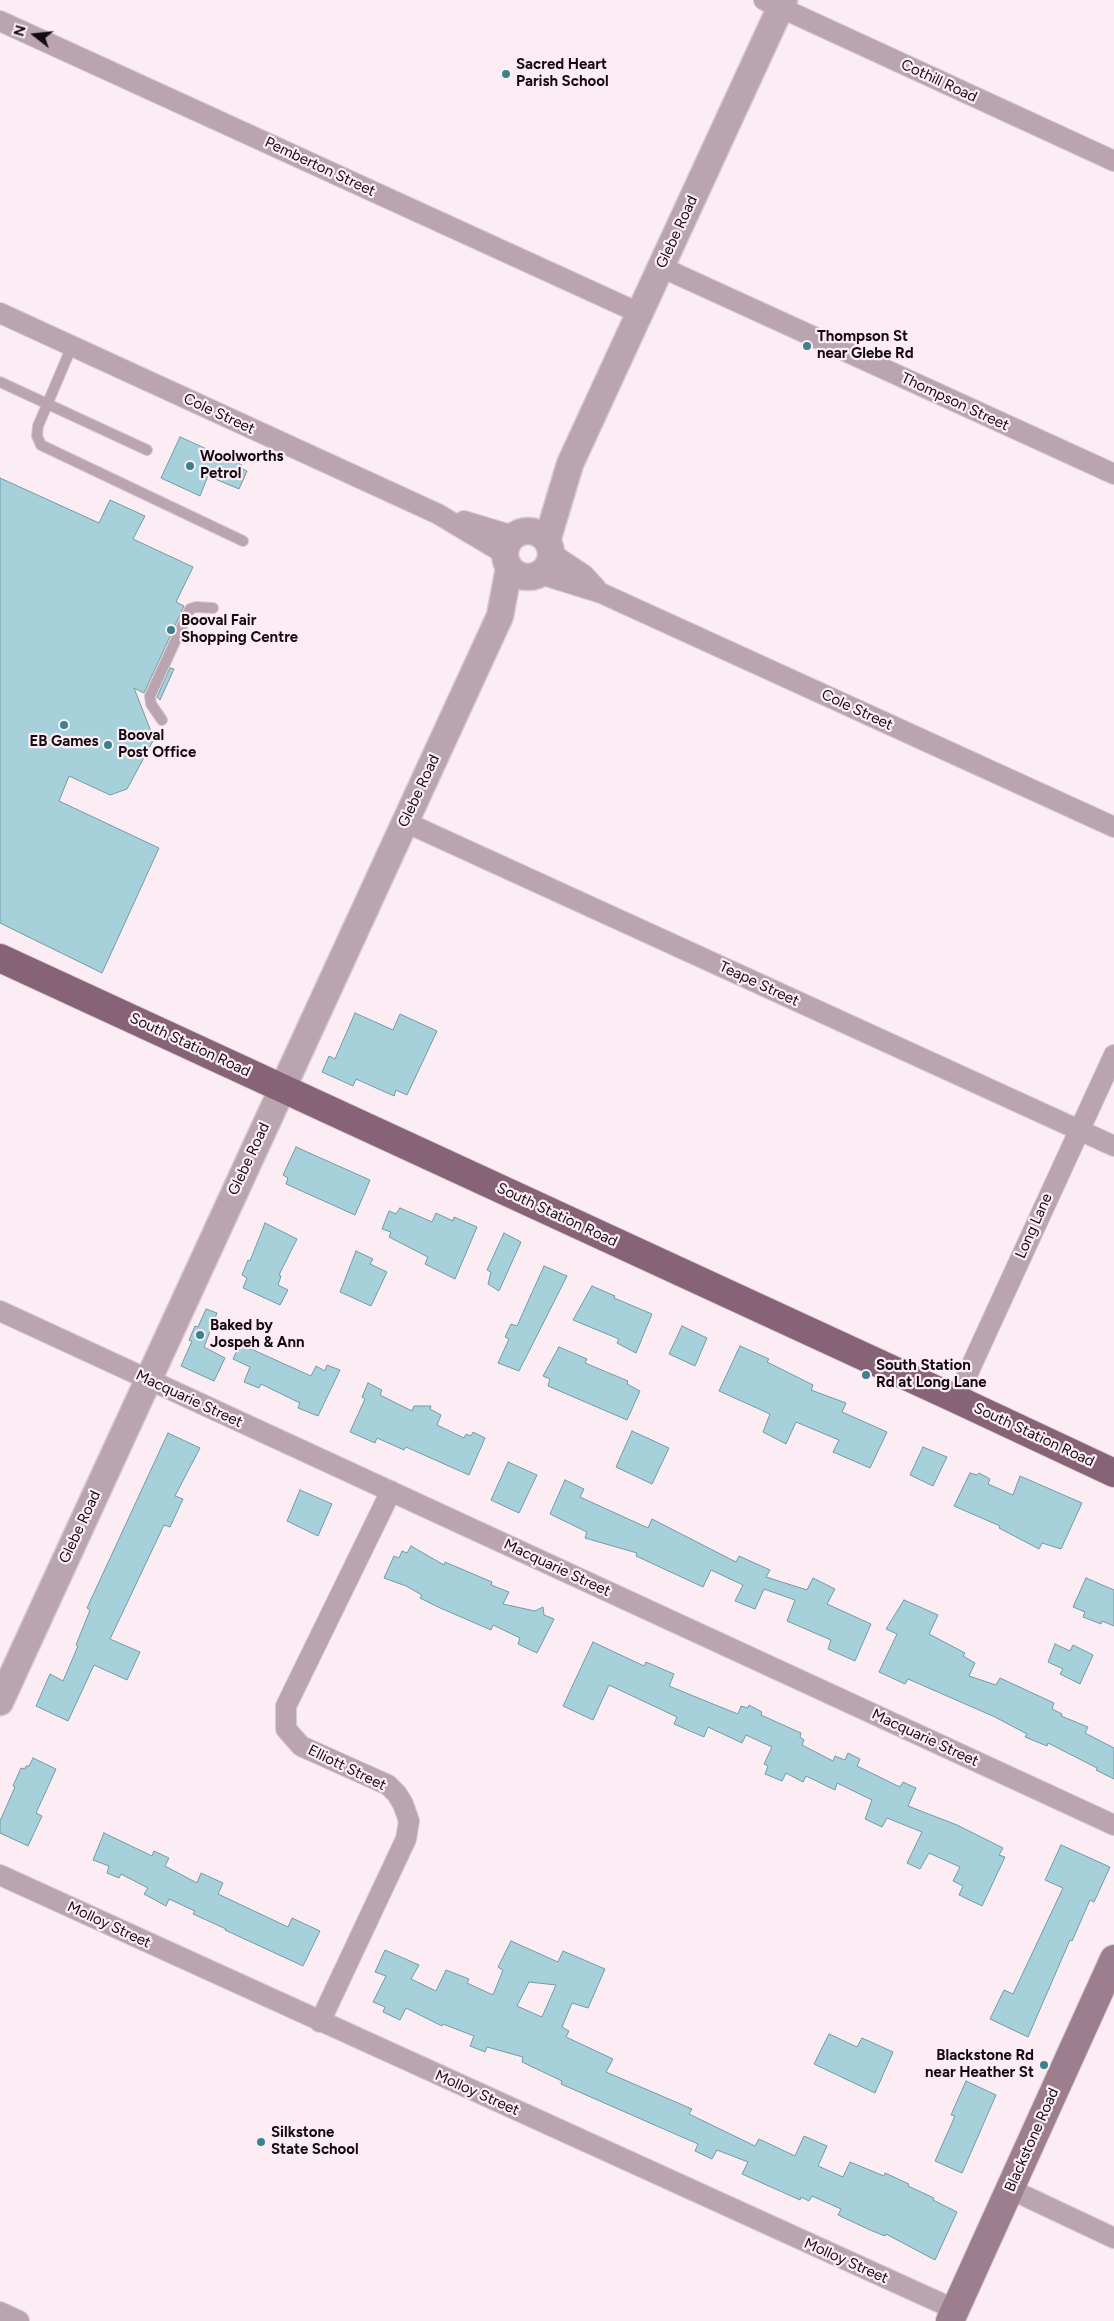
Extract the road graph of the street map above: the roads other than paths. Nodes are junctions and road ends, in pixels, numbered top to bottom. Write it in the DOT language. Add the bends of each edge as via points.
graph roads {
  1 [pos="776,3"];
  2 [pos="0,21"];
  3 [pos="1114,161"];
  4 [pos="660,267"];
  5 [pos="0,313"];
  6 [pos="639,313"];
  7 [pos="72,346"];
  8 [pos="0,382"];
  9 [pos="46,404"];
  10 [pos="147,450"];
  11 [pos="1114,474"];
  12 [pos="243,541"];
  13 [pos="528,554"];
  14 [pos="212,608"];
  15 [pos="162,720"];
  16 [pos="405,822"];
  17 [pos="1114,828"];
  18 [pos="0,958"];
  19 [pos="1114,1055"];
  20 [pos="282,1087"];
  21 [pos="1078,1130"];
  22 [pos="1114,1146"];
  23 [pos="0,1311"];
  24 [pos="148,1380"];
  25 [pos="956,1399"];
  26 [pos="1114,1473"];
  27 [pos="391,1491"];
  28 [pos="7,1669"];
  29 [pos="0,1702"];
  30 [pos="1114,1825"];
  31 [pos="0,1875"];
  32 [pos="1114,1959"];
  33 [pos="320,2022"];
  34 [pos="1010,2189"];
  35 [pos="1114,2238"];
  36 [pos="0,2312"];
  37 [pos="953,2316"];
  38 [pos="19,2321"];
  1 -- 3 [label="street, Cothill Road"];
  1 -- 4 [label="street, Glebe Road"];
  2 -- 6 [label="street, Pemberton Street"];
  4 -- 6 [label="street, Glebe Road"];
  4 -- 11 [label="street, Thompson Street"];
  5 -- 7 [label="street, Cole Street"];
  6 -- 13 [label="street, Glebe Road"];
  7 -- 9 [label="lane"];
  7 -- 13 [label="street, Cole Street"];
  8 -- 9 [label="lane"];
  9 -- 10 [label="lane"];
  9 -- 12 [label="lane" via="38,426 37,436 41,445"];
  13 -- 16 [label="street, Glebe Road"];
  13 -- 17 [label="street, Cole Street" via="584,575 601,593"];
  14 -- 15 [label="lane" via="190,609 150,696 151,704"];
  16 -- 20 [label="street, Glebe Road"];
  16 -- 21 [label="street, Teape Street"];
  18 -- 20 [label="main road, South Station Road"];
  19 -- 21 [label="street, Long Lane"];
  20 -- 24 [label="street, Glebe Road"];
  20 -- 25 [label="main road, South Station Road"];
  21 -- 22 [label="street, Teape Street"];
  21 -- 25 [label="street, Long Lane"];
  23 -- 24 [label="street, Macquarie Street"];
  24 -- 27 [label="street, Macquarie Street"];
  24 -- 28 [label="street, Glebe Road"];
  25 -- 26 [label="main road, South Station Road"];
  27 -- 30 [label="street, Macquarie Street"];
  27 -- 33 [label="street, Elliott Street" via="286,1706 286,1729 301,1746 388,1786 397,1794 409,1821 406,1839"];
  28 -- 29 [label="street, Glebe Road"];
  31 -- 33 [label="street, Molloy Street"];
  32 -- 34 [label="main road, Blackstone Road"];
  33 -- 37 [label="street, Molloy Street"];
  34 -- 35 [label="street"];
  34 -- 37 [label="main road, Blackstone Road"];
  36 -- 38 [label="street"];
}
